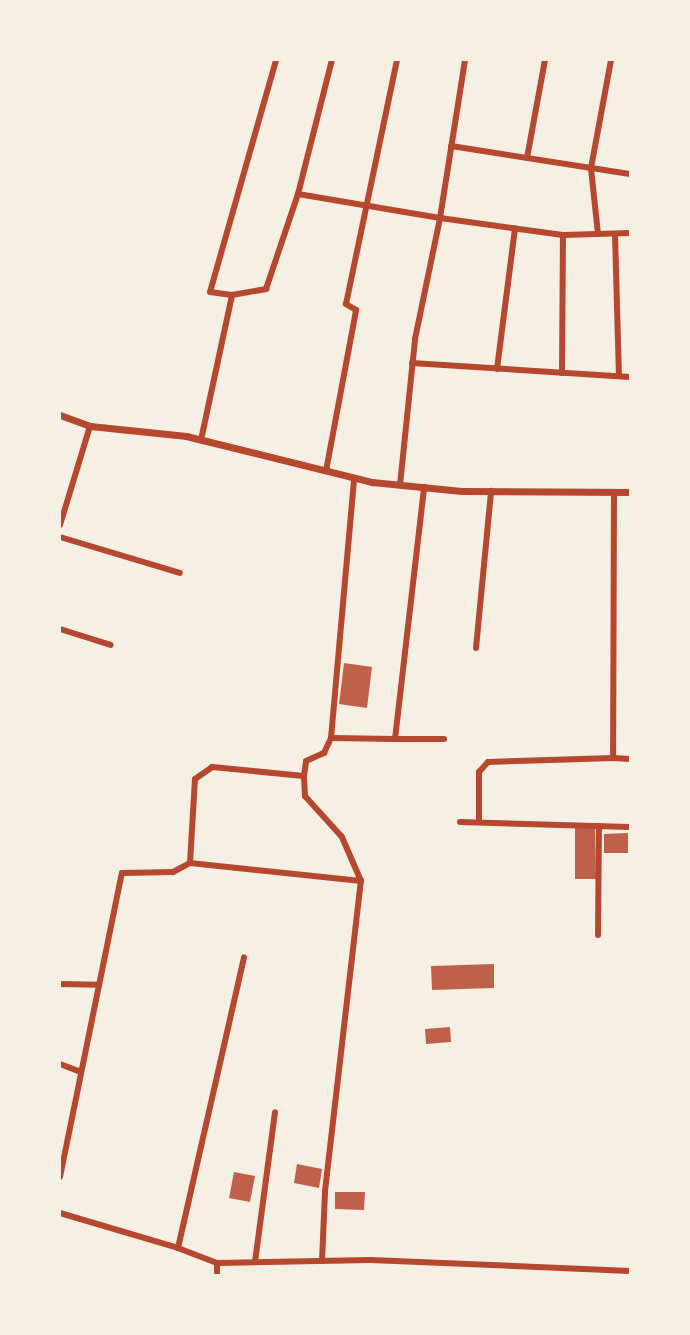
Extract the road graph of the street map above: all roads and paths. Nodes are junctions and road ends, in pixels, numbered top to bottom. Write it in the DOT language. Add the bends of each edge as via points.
graph roads {
  1 [pos="276,60"];
  2 [pos="332,60"];
  3 [pos="397,60"];
  4 [pos="465,60"];
  5 [pos="545,60"];
  6 [pos="611,60"];
  7 [pos="451,146"];
  8 [pos="527,158"];
  9 [pos="591,167"];
  10 [pos="631,174"];
  11 [pos="298,194"];
  12 [pos="367,206"];
  13 [pos="440,218"];
  14 [pos="515,228"];
  15 [pos="631,233"];
  16 [pos="598,234"];
  17 [pos="615,234"];
  18 [pos="563,235"];
  19 [pos="232,295"];
  20 [pos="412,363"];
  21 [pos="497,369"];
  22 [pos="562,373"];
  23 [pos="619,376"];
  24 [pos="631,377"];
  25 [pos="60,415"];
  26 [pos="90,426"];
  27 [pos="201,440"];
  28 [pos="326,471"];
  29 [pos="354,478"];
  30 [pos="400,485"];
  31 [pos="424,487"];
  32 [pos="491,491"];
  33 [pos="614,492"];
  34 [pos="631,492"];
  35 [pos="60,525"];
  36 [pos="60,537"];
  37 [pos="180,573"];
  38 [pos="60,629"];
  39 [pos="111,645"];
  40 [pos="476,648"];
  41 [pos="331,738"];
  42 [pos="395,739"];
  43 [pos="444,739"];
  44 [pos="612,758"];
  45 [pos="631,759"];
  46 [pos="304,776"];
  47 [pos="460,822"];
  48 [pos="478,822"];
  49 [pos="598,825"];
  50 [pos="631,827"];
  51 [pos="190,863"];
  52 [pos="360,881"];
  53 [pos="598,935"];
  54 [pos="244,957"];
  55 [pos="60,984"];
  56 [pos="99,985"];
  57 [pos="60,1064"];
  58 [pos="81,1072"];
  59 [pos="275,1112"];
  60 [pos="60,1177"];
  61 [pos="60,1213"];
  62 [pos="178,1248"];
  63 [pos="322,1261"];
  64 [pos="255,1262"];
  65 [pos="218,1263"];
  66 [pos="631,1272"];
  67 [pos="217,1276"];
  1 -- 19 [label="street" via="210,292"];
  2 -- 11 [label="street"];
  3 -- 12 [label="street"];
  4 -- 7 [label="street"];
  5 -- 8 [label="street"];
  6 -- 9 [label="street"];
  7 -- 8 [label="street"];
  7 -- 13 [label="street"];
  8 -- 9 [label="street"];
  9 -- 10 [label="street"];
  9 -- 16 [label="street"];
  11 -- 12 [label="street"];
  11 -- 19 [label="street" via="266,289"];
  12 -- 13 [label="street"];
  12 -- 28 [label="street" via="346,304 356,310"];
  13 -- 14 [label="street"];
  13 -- 20 [label="street"];
  14 -- 18 [label="street"];
  14 -- 21 [label="street"];
  15 -- 17 [label="street"];
  16 -- 17 [label="street"];
  16 -- 18 [label="street"];
  17 -- 23 [label="street"];
  18 -- 22 [label="street"];
  19 -- 27 [label="street"];
  20 -- 21 [label="street"];
  20 -- 30 [label="street"];
  21 -- 22 [label="street"];
  22 -- 23 [label="street"];
  23 -- 24 [label="street"];
  25 -- 26 [label="street"];
  26 -- 27 [label="street"];
  26 -- 35 [label="street"];
  27 -- 28 [label="street"];
  28 -- 29 [label="street"];
  29 -- 30 [label="street"];
  29 -- 41 [label="street"];
  30 -- 31 [label="street"];
  31 -- 32 [label="street"];
  31 -- 42 [label="street"];
  32 -- 33 [label="street"];
  32 -- 40 [label="street"];
  33 -- 34 [label="street"];
  33 -- 44 [label="street"];
  36 -- 37 [label="street"];
  38 -- 39 [label="street"];
  41 -- 42 [label="street"];
  41 -- 46 [label="street" via="324,753 306,761"];
  42 -- 43 [label="street"];
  44 -- 45 [label="street"];
  44 -- 48 [label="street" via="488,762 479,772"];
  46 -- 51 [label="street" via="212,767 195,779"];
  46 -- 52 [label="street" via="305,796 342,837"];
  47 -- 48 [label="street"];
  48 -- 49 [label="street"];
  49 -- 50 [label="street"];
  49 -- 53 [label="street"];
  51 -- 52 [label="street"];
  51 -- 56 [label="street" via="173,872 122,873"];
  52 -- 63 [label="street" via="325,1191"];
  54 -- 62 [label="street"];
  55 -- 56 [label="street"];
  56 -- 58 [label="street"];
  57 -- 58 [label="street"];
  58 -- 60 [label="street"];
  59 -- 64 [label="street"];
  61 -- 62 [label="street"];
  62 -- 65 [label="street"];
  63 -- 64 [label="street"];
  63 -- 66 [label="street"];
  64 -- 65 [label="street"];
  65 -- 67 [label="street"];
}
